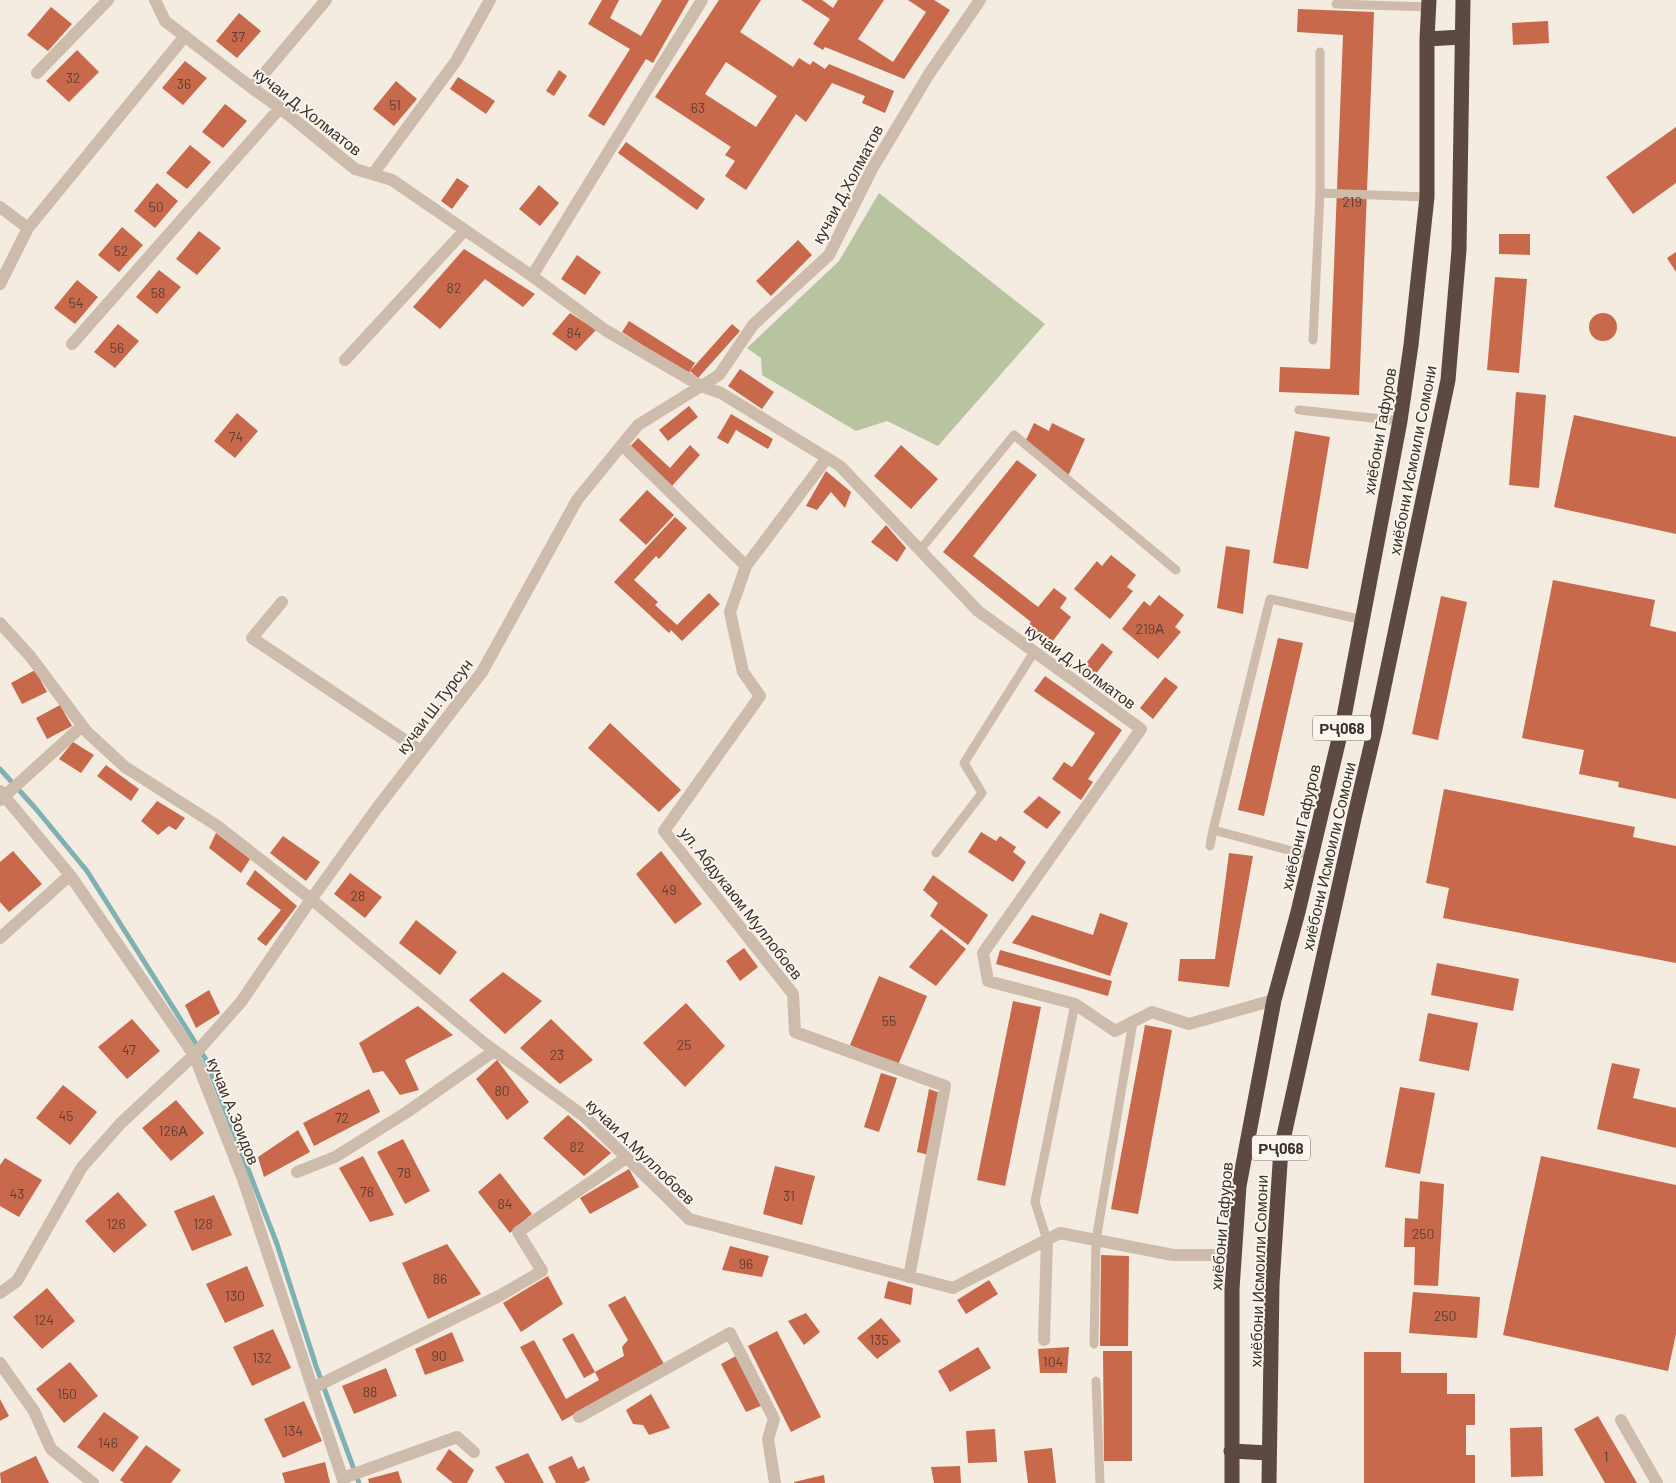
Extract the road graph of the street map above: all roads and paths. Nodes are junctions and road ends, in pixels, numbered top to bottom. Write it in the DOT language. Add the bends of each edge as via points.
graph roads {
  1 [pos="108,0"];
  2 [pos="155,0"];
  3 [pos="326,0"];
  4 [pos="490,0"];
  5 [pos="702,0"];
  6 [pos="980,0"];
  7 [pos="1463,0"];
  8 [pos="1429,3"];
  9 [pos="1336,4"];
  10 [pos="185,36"];
  11 [pos="1462,37"];
  12 [pos="1427,39"];
  13 [pos="1320,52"];
  14 [pos="37,73"];
  15 [pos="252,88"];
  16 [pos="280,108"];
  17 [pos="373,174"];
  18 [pos="1320,193"];
  19 [pos="1427,197"];
  20 [pos="0,208"];
  21 [pos="28,228"];
  22 [pos="465,230"];
  23 [pos="532,276"];
  24 [pos="0,284"];
  25 [pos="1313,340"];
  26 [pos="72,344"];
  27 [pos="345,360"];
  28 [pos="701,386"];
  29 [pos="1299,410"];
  30 [pos="1400,421"];
  31 [pos="622,444"];
  32 [pos="827,458"];
  33 [pos="920,550"];
  34 [pos="746,566"];
  35 [pos="1176,570"];
  36 [pos="282,602"];
  37 [pos="1363,620"];
  38 [pos="0,623"];
  39 [pos="1034,652"];
  40 [pos="1343,722"];
  41 [pos="82,726"];
  42 [pos="1375,730"];
  43 [pos="421,751"];
  44 [pos="4,795"];
  45 [pos="1213,830"];
  46 [pos="1210,846"];
  47 [pos="936,853"];
  48 [pos="1311,856"];
  49 [pos="70,874"];
  50 [pos="311,899"];
  51 [pos="0,938"];
  52 [pos="1274,1000"];
  53 [pos="1075,1004"];
  54 [pos="1133,1022"];
  55 [pos="494,1051"];
  56 [pos="194,1054"];
  57 [pos="626,1158"];
  58 [pos="297,1172"];
  59 [pos="1047,1240"];
  60 [pos="1096,1240"];
  61 [pos="1234,1254"];
  62 [pos="909,1277"];
  63 [pos="0,1293"];
  64 [pos="1044,1340"];
  65 [pos="1094,1344"];
  66 [pos="0,1364"];
  67 [pos="1096,1381"];
  68 [pos="315,1387"];
  69 [pos="579,1418"];
  70 [pos="1621,1420"];
  71 [pos="1231,1451"];
  72 [pos="474,1452"];
  73 [pos="1269,1453"];
  74 [pos="343,1480"];
  75 [pos="94,1483"];
  76 [pos="775,1483"];
  77 [pos="1100,1483"];
  78 [pos="1232,1483"];
  79 [pos="1270,1483"];
  80 [pos="1657,1483"];
  1 -- 14 [label="street"];
  2 -- 10 [label="street, кучаи Д,Холматов" via="165,21"];
  3 -- 15 [label="street"];
  4 -- 17 [label="street" via="456,61"];
  5 -- 23 [label="street"];
  6 -- 28 [label="street, кучаи Д,Холматов" via="929,74 872,169 829,255 753,325 719,375"];
  7 -- 11 [label="highway, хиёбони Исмоили Сомони / РҶ068"];
  8 -- 9 [label="lane"];
  8 -- 12 [label="highway, хиёбони Гафуров / РҶ068"];
  10 -- 15 [label="street, кучаи Д,Холматов"];
  10 -- 21 [label="street"];
  11 -- 12 [label="highway"];
  11 -- 42 [label="highway, хиёбони Исмоили Сомони / РҶ068" via="1459,250 1448,380"];
  12 -- 19 [label="highway, хиёбони Гафуров / РҶ068"];
  13 -- 18 [label="lane"];
  15 -- 16 [label="street, кучаи Д,Холматов"];
  16 -- 17 [label="street, кучаи Д,Холматов" via="355,169"];
  16 -- 26 [label="street"];
  17 -- 22 [label="street, кучаи Д,Холматов" via="392,180"];
  18 -- 19 [label="lane"];
  18 -- 25 [label="lane"];
  19 -- 30 [label="highway, хиёбони Гафуров / РҶ068"];
  20 -- 21 [label="street"];
  21 -- 24 [label="street"];
  22 -- 23 [label="street, кучаи Д,Холматов"];
  22 -- 27 [label="street"];
  23 -- 28 [label="street, кучаи Д,Холматов" via="605,330"];
  28 -- 31 [label="street, кучаи Ш.Турсун" via="638,425"];
  28 -- 32 [label="street, кучаи Д,Холматов" via="721,393"];
  29 -- 30 [label="lane"];
  30 -- 37 [label="highway, хиёбони Гафуров / РҶ068"];
  31 -- 34 [label="street"];
  31 -- 43 [label="street, кучаи Ш.Турсун" via="577,500 482,672"];
  32 -- 33 [label="street, кучаи Д,Холматов" via="840,466"];
  32 -- 34 [label="street"];
  33 -- 35 [label="lane" via="1014,435"];
  33 -- 39 [label="street, кучаи Д,Холматов" via="978,611"];
  34 -- 62 [label="street, ул. Абдукаюм Муллобоев" via="730,612 743,672 760,696 664,831 793,994 795,1032 945,1086"];
  36 -- 43 [label="street" via="252,638"];
  37 -- 40 [label="highway, хиёбони Гафуров / РҶ068"];
  37 -- 45 [label="lane" via="1270,599"];
  38 -- 41 [label="street, кучаи А.Муллобоев" via="30,656"];
  39 -- 47 [label="lane" via="964,763 982,794"];
  39 -- 53 [label="street, кучаи Д,Холматов" via="1141,729 983,953 988,981"];
  40 -- 42 [label="highway"];
  40 -- 48 [label="highway, хиёбони Гафуров / РҶ068"];
  41 -- 44 [label="street"];
  41 -- 50 [label="street, кучаи А.Муллобоев" via="124,767 216,824"];
  42 -- 73 [label="highway, хиёбони Исмоили Сомони / РҶ068" via="1281,1149 1272,1284"];
  43 -- 50 [label="street, кучаи Ш.Турсун"];
  44 -- 49 [label="street, кучаи А.Зоидов"];
  45 -- 46 [label="lane"];
  45 -- 48 [label="lane"];
  48 -- 52 [label="highway, хиёбони Гафуров / РҶ068"];
  49 -- 51 [label="street"];
  49 -- 56 [label="street, кучаи А.Зоидов"];
  50 -- 55 [label="street, кучаи А.Муллобоев"];
  50 -- 56 [label="street, кучаи Ш.Турсун" via="240,1002"];
  52 -- 54 [label="street" via="1189,1024 1152,1012"];
  52 -- 61 [label="highway, хиёбони Гафуров / РҶ068" via="1239,1186"];
  53 -- 54 [label="street" via="1115,1031"];
  53 -- 59 [label="lane" via="1035,1202"];
  54 -- 60 [label="lane"];
  55 -- 57 [label="street, кучаи А.Муллобоев" via="585,1117"];
  55 -- 58 [label="street" via="408,1112 335,1157"];
  56 -- 63 [label="street, кучаи Ш.Турсун" via="121,1123 82,1167 17,1281"];
  56 -- 68 [label="street, кучаи А.Зоидов" via="243,1179"];
  57 -- 62 [label="street, кучаи А.Муллобоев" via="689,1219"];
  57 -- 68 [label="street" via="518,1232 542,1272"];
  59 -- 60 [label="street, кучаи А.Муллобоев" via="1060,1233"];
  59 -- 62 [label="street, кучаи А.Муллобоев" via="953,1288"];
  59 -- 64 [label="street"];
  60 -- 61 [label="street" via="1173,1255"];
  60 -- 65 [label="lane"];
  61 -- 71 [label="highway, хиёбони Гафуров / РҶ068"];
  66 -- 75 [label="street" via="34,1411 51,1449"];
  67 -- 77 [label="lane"];
  68 -- 74 [label="street, кучаи А.Зоидов"];
  69 -- 76 [label="street" via="730,1333 774,1419 768,1439"];
  70 -- 80 [label="street"];
  71 -- 73 [label="highway"];
  71 -- 78 [label="highway, хиёбони Гафуров / РҶ068"];
  72 -- 74 [label="street" via="457,1438"];
  73 -- 79 [label="highway, хиёбони Исмоили Сомони / РҶ068"];
}
